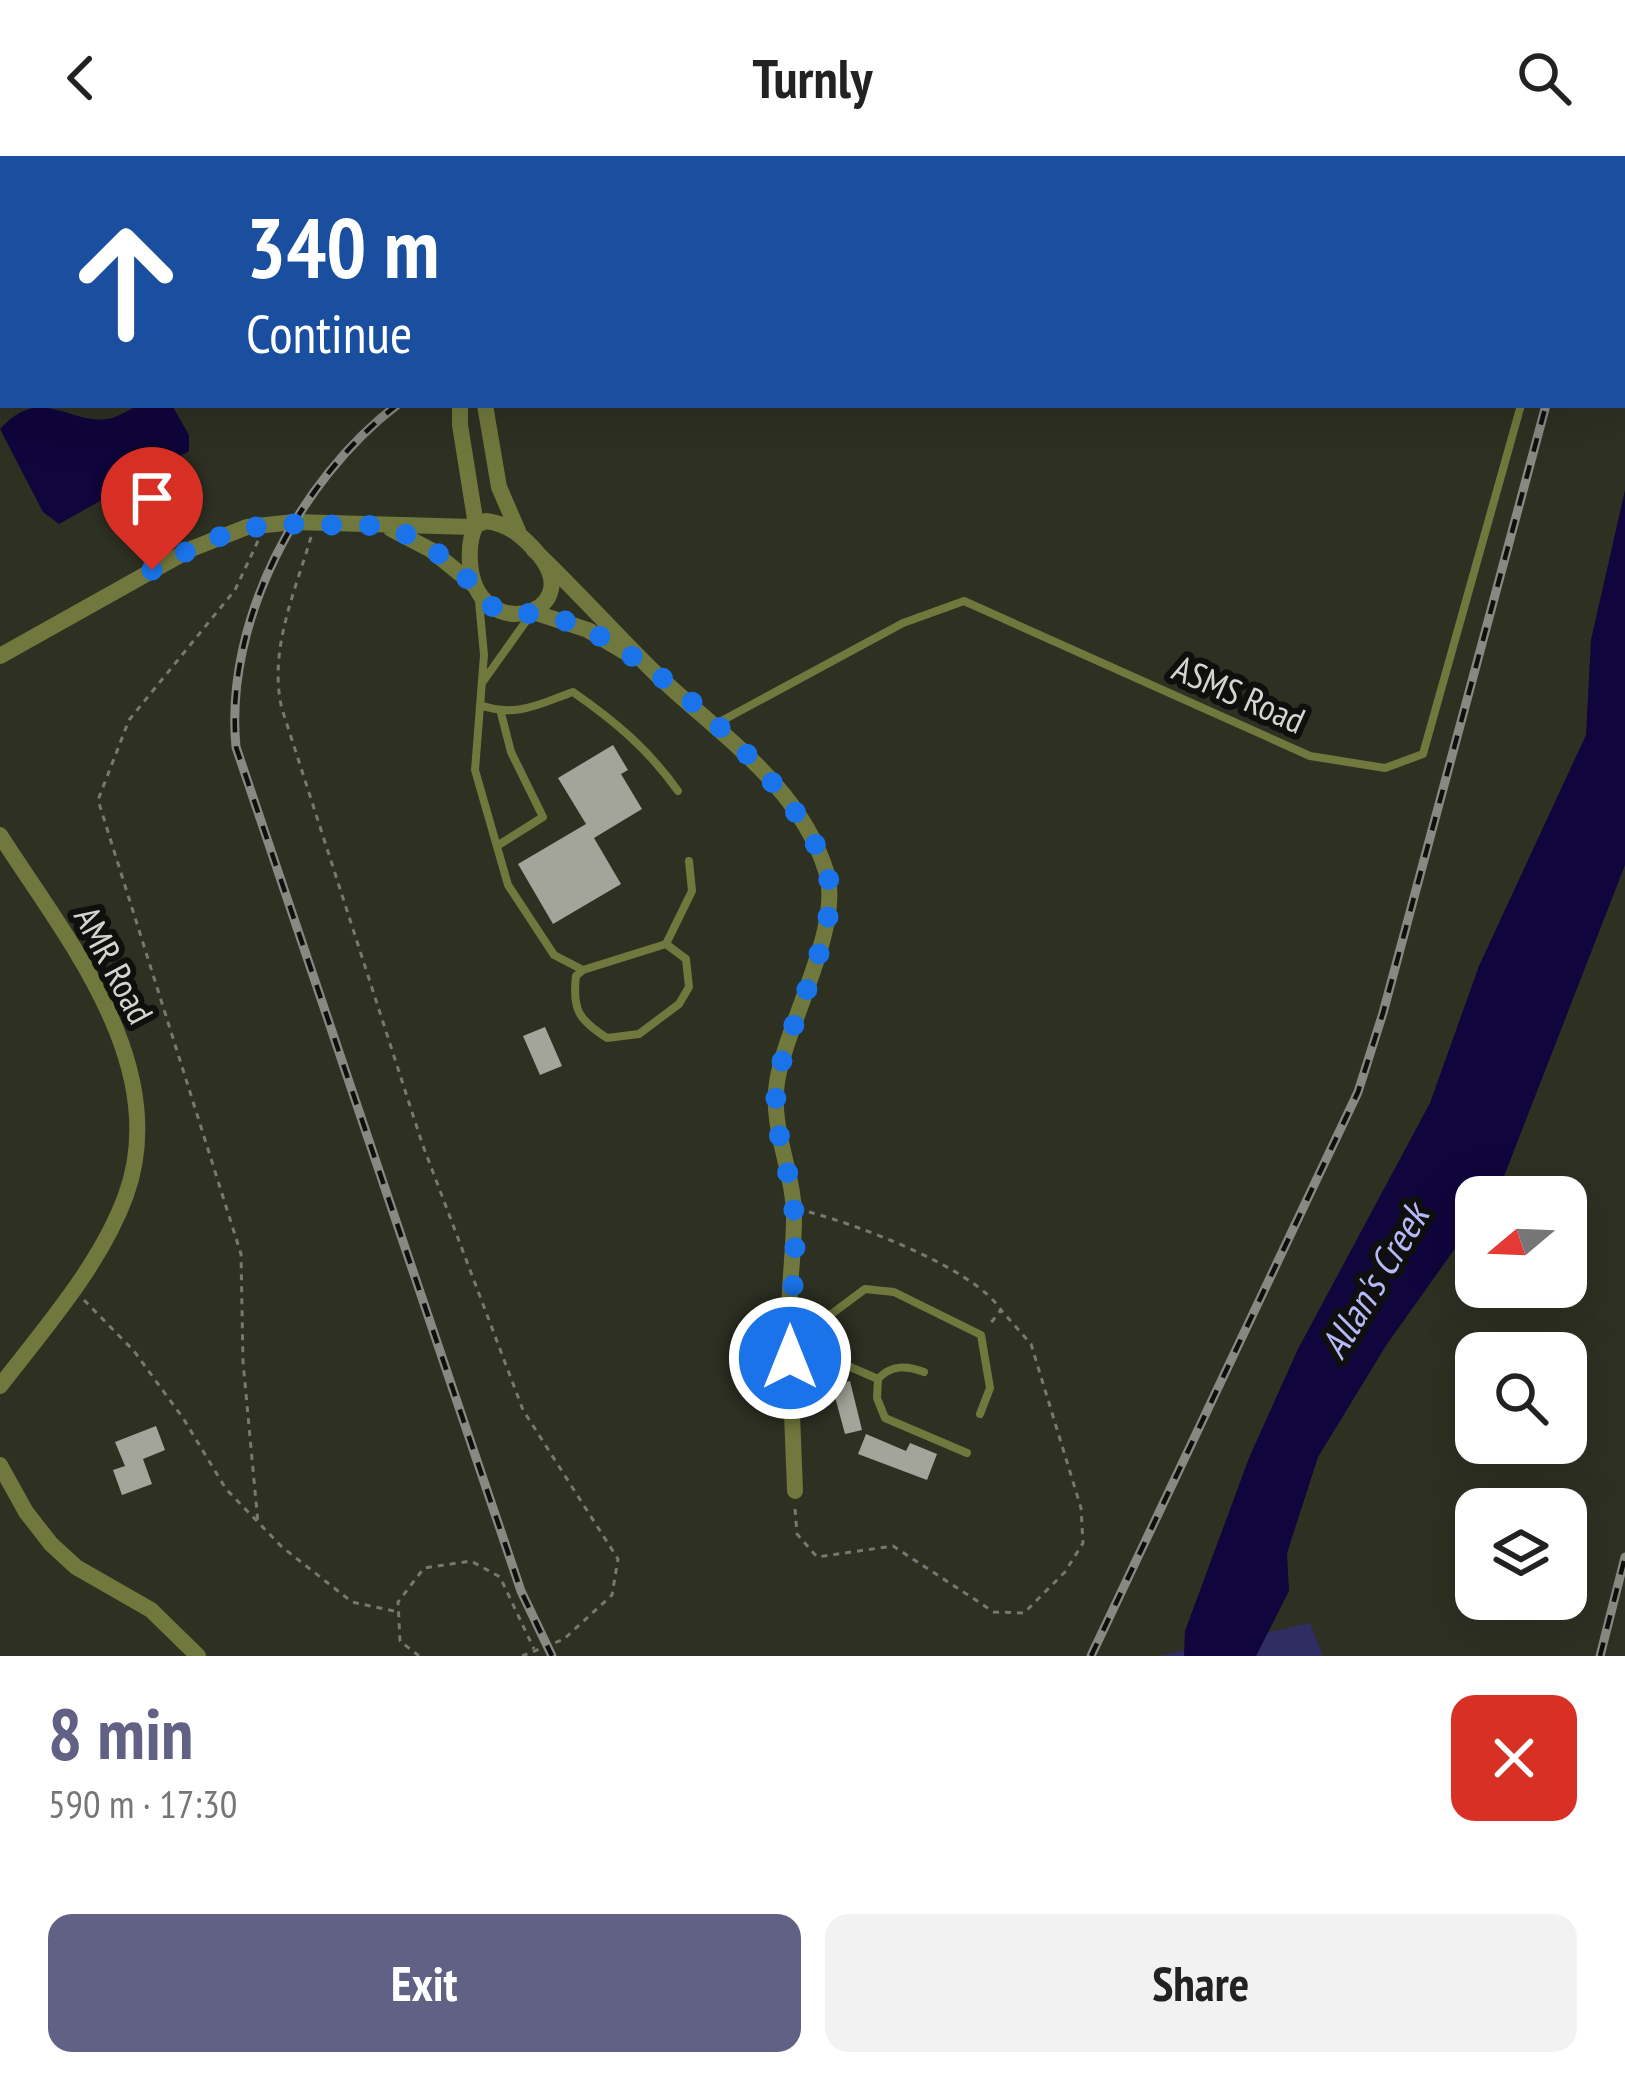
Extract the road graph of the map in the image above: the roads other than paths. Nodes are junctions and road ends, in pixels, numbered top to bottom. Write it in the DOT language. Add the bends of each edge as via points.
graph roads {
  1 [pos="460,408"];
  2 [pos="486,408"];
  3 [pos="1520,408"];
  4 [pos="475,526"];
  5 [pos="385,527"];
  6 [pos="519,534"];
  7 [pos="533,549"];
  8 [pos="476,589"];
  9 [pos="532,613"];
  10 [pos="0,656"];
  11 [pos="651,669"];
  12 [pos="482,684"];
  13 [pos="480,705"];
  14 [pos="501,713"];
  15 [pos="714,725"];
  16 [pos="678,791"];
  17 [pos="0,835"];
  18 [pos="496,846"];
  19 [pos="689,861"];
  20 [pos="666,944"];
  21 [pos="584,970"];
  22 [pos="789,1313"];
  23 [pos="822,1321"];
  24 [pos="924,1372"];
  25 [pos="878,1379"];
  26 [pos="0,1386"];
  27 [pos="980,1414"];
  28 [pos="967,1453"];
  29 [pos="0,1465"];
  30 [pos="795,1491"];
  31 [pos="198,1656"];
  1 -- 4 [label="street"];
  2 -- 6 [label="street" via="499,487"];
  3 -- 15 [label="lane, ASMS Road" via="1423,754 1385,768 1310,756 964,601 903,623"];
  4 -- 5 [label="street"];
  4 -- 6 [label="street" via="492,521"];
  4 -- 8 [label="street"];
  5 -- 8 [label="street" via="430,550"];
  5 -- 10 [label="street" via="266,523 229,532"];
  6 -- 7 [label="street"];
  7 -- 9 [label="street" via="551,584"];
  7 -- 11 [label="street"];
  8 -- 9 [label="street" via="498,610"];
  8 -- 12 [label="lane"];
  9 -- 11 [label="street" via="588,630"];
  9 -- 12 [label="lane"];
  11 -- 15 [label="street"];
  12 -- 13 [label="lane"];
  13 -- 14 [label="lane"];
  13 -- 18 [label="lane" via="475,770"];
  14 -- 16 [label="lane" via="574,692 625,728"];
  14 -- 18 [label="lane" via="543,817"];
  15 -- 22 [label="street" via="793,807 830,884 778,1078 778,1137 794,1212"];
  17 -- 26 [label="street, AMR Road" via="111,1017 136,1132 124,1198 74,1290"];
  18 -- 21 [label="lane" via="508,885 554,955"];
  19 -- 20 [label="lane" via="692,891"];
  20 -- 21 [label="lane"];
  20 -- 21 [label="lane" via="686,959 689,987 639,1034 607,1038 582,1021 572,1004"];
  22 -- 23 [label="lane"];
  22 -- 30 [label="street"];
  23 -- 25 [label="lane" via="848,1366"];
  23 -- 27 [label="lane" via="865,1289 894,1292 981,1335 990,1388"];
  24 -- 25 [label="lane" via="909,1366"];
  25 -- 28 [label="lane" via="885,1418"];
  29 -- 31 [label="street" via="51,1544 151,1610"];
}
